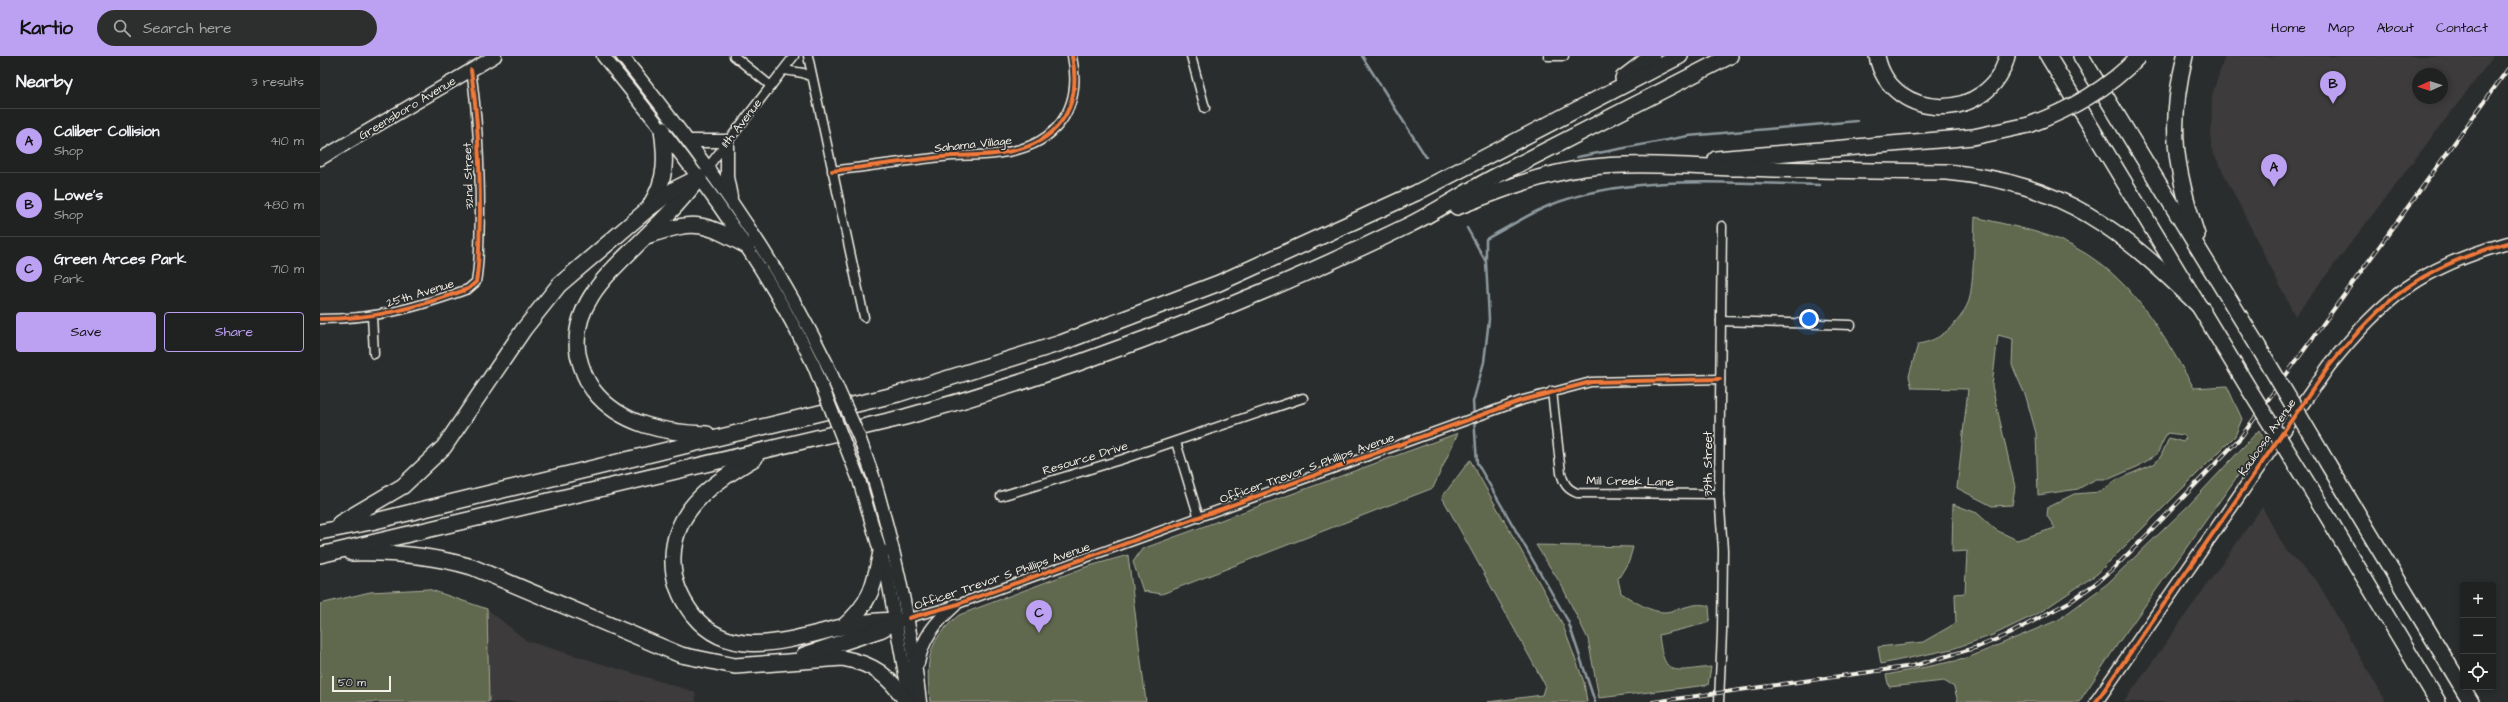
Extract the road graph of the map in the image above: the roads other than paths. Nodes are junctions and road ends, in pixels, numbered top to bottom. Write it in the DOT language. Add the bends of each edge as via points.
graph roads {
  1 [pos="495,56"];
  2 [pos="604,56"];
  3 [pos="622,56"];
  4 [pos="734,56"];
  5 [pos="794,56"];
  6 [pos="808,56"];
  7 [pos="1072,56"];
  8 [pos="1191,56"];
  9 [pos="1548,56"];
  10 [pos="1564,56"];
  11 [pos="1652,56"];
  12 [pos="1680,56"];
  13 [pos="1730,56"];
  14 [pos="1877,56"];
  15 [pos="2007,56"];
  16 [pos="2048,56"];
  17 [pos="2081,56"];
  18 [pos="2139,56"];
  19 [pos="2185,56"];
  20 [pos="470,70"];
  21 [pos="784,70"];
  22 [pos="812,77"];
  23 [pos="771,86"];
  24 [pos="1205,108"];
  25 [pos="1577,111"];
  26 [pos="662,129"];
  27 [pos="690,141"];
  28 [pos="727,141"];
  29 [pos="320,159"];
  30 [pos="1677,164"];
  31 [pos="832,171"];
  32 [pos="704,172"];
  33 [pos="732,202"];
  34 [pos="647,210"];
  35 [pos="1411,224"];
  36 [pos="1722,226"];
  37 [pos="647,236"];
  38 [pos="2508,244"];
  39 [pos="747,246"];
  40 [pos="2206,261"];
  41 [pos="476,282"];
  42 [pos="2203,310"];
  43 [pos="372,316"];
  44 [pos="864,317"];
  45 [pos="320,319"];
  46 [pos="1721,321"];
  47 [pos="1851,325"];
  48 [pos="374,354"];
  49 [pos="1720,379"];
  50 [pos="1552,392"];
  51 [pos="1303,398"];
  52 [pos="729,434"];
  53 [pos="1176,442"];
  54 [pos="768,450"];
  55 [pos="1719,494"];
  56 [pos="1001,496"];
  57 [pos="1199,518"];
  58 [pos="324,531"];
  59 [pos="881,552"];
  60 [pos="324,554"];
  61 [pos="955,605"];
  62 [pos="903,620"];
  63 [pos="843,627"];
  64 [pos="786,661"];
  65 [pos="917,670"];
  66 [pos="908,702"];
  67 [pos="920,702"];
  68 [pos="1719,702"];
  69 [pos="2096,702"];
  70 [pos="2438,702"];
  71 [pos="2471,702"];
  1 -- 20 [label="main road, Greensboro Avenue"];
  2 -- 26 [label="main road"];
  3 -- 27 [label="main road"];
  4 -- 23 [label="street"];
  5 -- 21 [label="street, 11th Avenue"];
  6 -- 22 [label="street"];
  7 -- 31 [label="street, Sahama Village" via="1076,81 1071,104 1053,132 1037,143 1000,154 953,156"];
  8 -- 24 [label="street"];
  9 -- 10 [label="street"];
  11 -- 25 [label="highway"];
  12 -- 25 [label="highway"];
  13 -- 35 [label="highway" via="1489,180"];
  14 -- 15 [label="highway" via="1884,74 1898,91 1914,102 1942,108 1961,105 1985,92 1998,77"];
  16 -- 42 [label="highway"];
  17 -- 40 [label="highway"];
  18 -- 30 [label="highway, bridge" via="2091,97 2029,125 1973,137"];
  19 -- 40 [label="highway" via="2175,106 2177,163 2183,191"];
  20 -- 29 [label="main road, Greensboro Avenue"];
  20 -- 41 [label="street, 32nd Street" via="475,100 480,186 480,243"];
  21 -- 22 [label="street"];
  21 -- 23 [label="street, 11th Avenue"];
  22 -- 31 [label="street"];
  23 -- 28 [label="street, 11th Avenue"];
  25 -- 52 [label="highway" via="1416,193 1167,304 953,378 898,394"];
  26 -- 32 [label="main road"];
  26 -- 34 [label="highway" via="665,149 664,176 659,191"];
  27 -- 28 [label="main road"];
  27 -- 32 [label="main road"];
  28 -- 32 [label="street, 11th Avenue"];
  28 -- 33 [label="main road" via="727,177"];
  30 -- 35 [label="highway" via="1598,167 1542,177"];
  30 -- 42 [label="highway" via="1946,172 2008,181 2056,197 2108,225 2140,250"];
  31 -- 44 [label="street"];
  32 -- 33 [label="main road"];
  32 -- 34 [label="highway"];
  32 -- 37 [label="highway" via="685,197"];
  32 -- 39 [label="main road"];
  33 -- 62 [label="main road, bridge" via="766,252 826,362 859,437 890,536"];
  34 -- 58 [label="highway" via="575,270 541,305 456,430 424,468 379,502"];
  35 -- 54 [label="highway" via="1289,280 1083,362 919,413"];
  36 -- 46 [label="street, 39th Street"];
  37 -- 39 [label="highway" via="680,225 700,225 718,230"];
  37 -- 52 [label="highway" via="604,278 583,310 577,337 580,366 588,384 600,399 614,411 631,420 658,429 686,433"];
  38 -- 69 [label="main road, Kauloosa Avenue" via="2469,254 2426,275 2386,302 2359,329 2329,366"];
  39 -- 59 [label="main road, bridge" via="786,310 814,366 859,480"];
  40 -- 71 [label="highway, bridge"];
  41 -- 43 [label="street, 25th Avenue" via="468,289 441,299 396,313"];
  42 -- 70 [label="highway, bridge"];
  43 -- 45 [label="street, 25th Avenue"];
  43 -- 48 [label="street"];
  46 -- 47 [label="street"];
  46 -- 49 [label="street, 39th Street"];
  49 -- 50 [label="street, Officer Trevor S Phillips Avenue" via="1591,382"];
  49 -- 55 [label="street, 39th Street"];
  50 -- 55 [label="street, Mill Creek Lane" via="1561,473 1564,482 1572,491"];
  50 -- 57 [label="street, Officer Trevor S Phillips Avenue"];
  51 -- 53 [label="street, Resource Drive"];
  52 -- 58 [label="highway" via="371,522"];
  53 -- 56 [label="street, Resource Drive"];
  53 -- 57 [label="street"];
  54 -- 60 [label="highway"];
  54 -- 63 [label="highway" via="718,482 698,498 686,513 677,530 673,548 672,568 676,586 684,604 696,618 711,631 728,639 756,644 813,635"];
  55 -- 68 [label="street, 39th Street" via="1723,550"];
  57 -- 61 [label="street, Officer Trevor S Phillips Avenue"];
  59 -- 62 [label="main road"];
  59 -- 63 [label="highway" via="875,583 868,601"];
  60 -- 64 [label="highway" via="416,555 444,559 499,577 681,655 735,666"];
  61 -- 62 [label="street, Officer Trevor S Phillips Avenue"];
  61 -- 65 [label="main road" via="938,620 926,636"];
  62 -- 63 [label="highway" via="879,619"];
  62 -- 64 [label="highway"];
  62 -- 65 [label="main road"];
  62 -- 66 [label="main road"];
  64 -- 66 [label="highway" via="842,658 869,664 888,678"];
  65 -- 67 [label="main road"];
}
